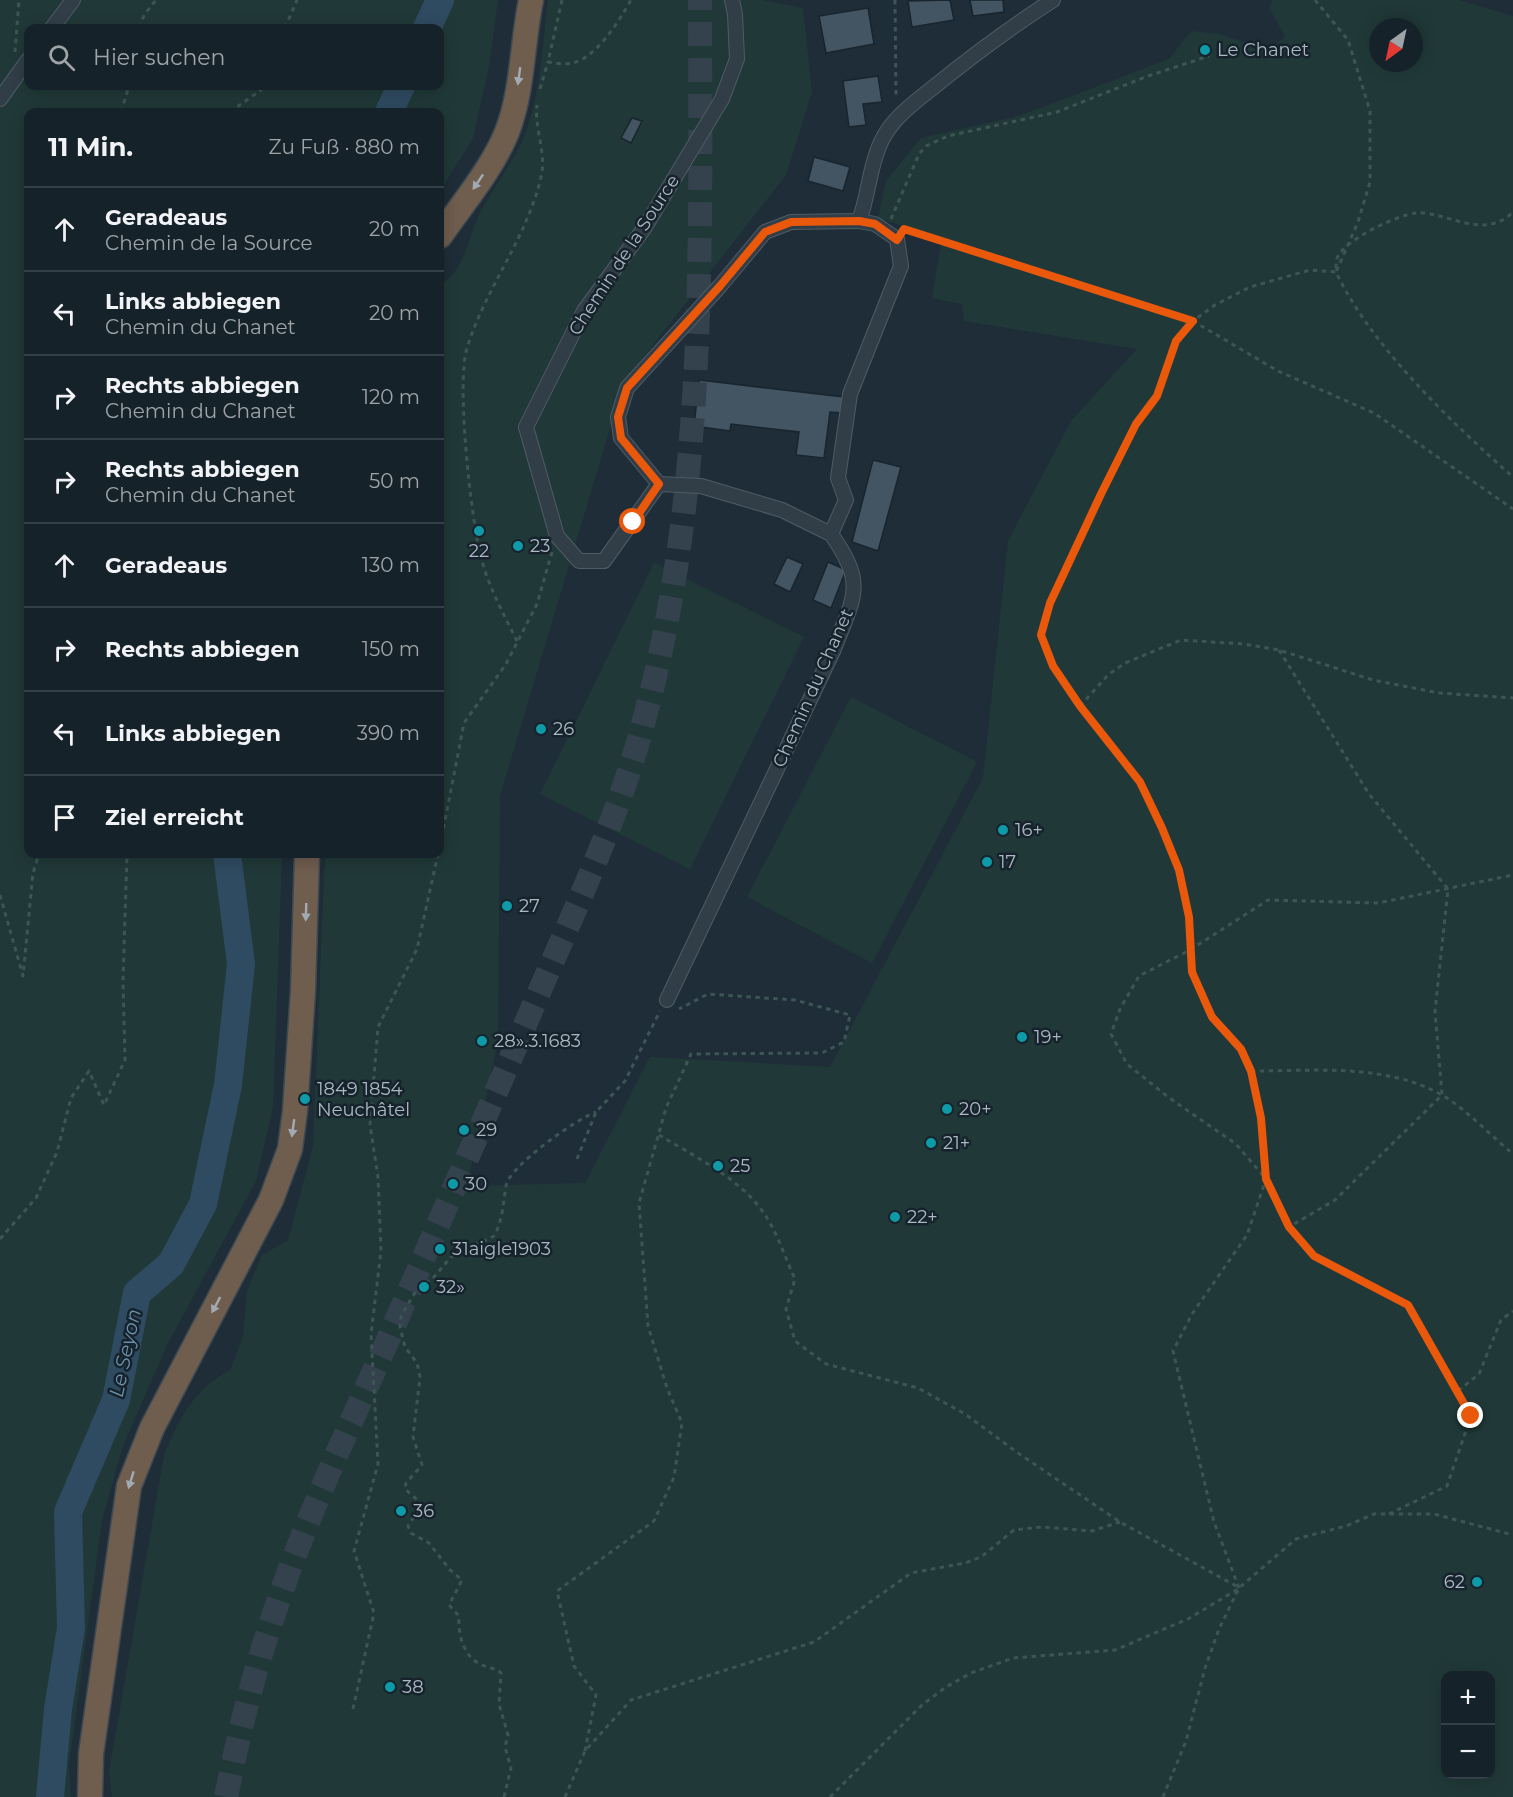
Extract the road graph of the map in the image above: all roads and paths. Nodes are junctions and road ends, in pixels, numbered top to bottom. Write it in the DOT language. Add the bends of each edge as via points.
graph roads {
  1 [pos="18,0"];
  2 [pos="73,0"];
  3 [pos="156,0"];
  4 [pos="297,0"];
  5 [pos="562,0"];
  6 [pos="631,0"];
  7 [pos="732,0"];
  8 [pos="895,0"];
  9 [pos="1053,0"];
  10 [pos="1315,0"];
  11 [pos="528,7"];
  12 [pos="55,24"];
  13 [pos="141,24"];
  14 [pos="287,24"];
  15 [pos="14,55"];
  16 [pos="1209,56"];
  17 [pos="548,62"];
  18 [pos="24,66"];
  19 [pos="128,90"];
  20 [pos="261,90"];
  21 [pos="539,94"];
  22 [pos="0,99"];
  23 [pos="537,103"];
  24 [pos="122,108"];
  25 [pos="236,108"];
  26 [pos="899,115"];
  27 [pos="1513,212"];
  28 [pos="859,221"];
  29 [pos="444,230"];
  30 [pos="885,231"];
  31 [pos="897,240"];
  32 [pos="1347,247"];
  33 [pos="1336,272"];
  34 [pos="1193,321"];
  35 [pos="1513,477"];
  36 [pos="659,484"];
  37 [pos="1513,509"];
  38 [pos="831,534"];
  39 [pos="557,536"];
  40 [pos="517,641"];
  41 [pos="1279,650"];
  42 [pos="1513,698"];
  43 [pos="1080,706"];
  44 [pos="444,826"];
  45 [pos="38,858"];
  46 [pos="127,858"];
  47 [pos="307,858"];
  48 [pos="437,858"];
  49 [pos="1513,874"];
  50 [pos="1449,889"];
  51 [pos="0,895"];
  52 [pos="1190,950"];
  53 [pos="667,1000"];
  54 [pos="1251,1071"];
  55 [pos="1442,1095"];
  56 [pos="596,1112"];
  57 [pos="659,1135"];
  58 [pos="1513,1154"];
  59 [pos="577,1159"];
  60 [pos="1266,1179"];
  61 [pos="1289,1227"];
  62 [pos="0,1239"];
  63 [pos="1513,1311"];
  64 [pos="1458,1391"];
  65 [pos="1389,1514"];
  66 [pos="1120,1522"];
  67 [pos="1513,1535"];
  68 [pos="1239,1588"];
  69 [pos="352,1709"];
  70 [pos="585,1751"];
  71 [pos="90,1797"];
  72 [pos="504,1797"];
  73 [pos="564,1797"];
  74 [pos="830,1797"];
  75 [pos="1163,1797"];
  1 -- 15 [label="path"];
  2 -- 12 [label="street"];
  3 -- 13 [label="path"];
  4 -- 14 [label="path"];
  5 -- 17 [label="path"];
  6 -- 17 [label="path" via="597,47 573,63"];
  7 -- 39 [label="street, Chemin de la Source" via="737,59 722,99 645,227 584,312 526,427"];
  8 -- 26 [label="path"];
  9 -- 26 [label="street" via="990,40"];
  10 -- 32 [label="path" via="1348,40 1370,111 1370,183"];
  11 -- 29 [label="highway, one-way" via="516,100 507,131"];
  16 -- 30 [label="path" via="1057,112 948,136 926,146"];
  17 -- 21 [label="path"];
  18 -- 22 [label="street"];
  19 -- 24 [label="path"];
  20 -- 25 [label="path"];
  23 -- 40 [label="path" via="542,175 526,223 495,279 466,351 464,393 472,505 481,558"];
  26 -- 28 [label="street" via="882,140 872,166"];
  27 -- 32 [label="path" via="1489,224 1470,225 1417,212 1378,226"];
  28 -- 30 [label="street"];
  28 -- 36 [label="street" via="791,222 765,232 627,388 618,417 621,438"];
  30 -- 31 [label="street"];
  31 -- 34 [label="path" via="904,229"];
  31 -- 38 [label="street" via="901,266 850,394 838,478 846,500"];
  32 -- 33 [label="path" via="1338,257"];
  33 -- 34 [label="path" via="1310,270 1250,287"];
  33 -- 35 [label="path" via="1349,300 1392,354 1468,437"];
  34 -- 37 [label="path" via="1278,371 1374,414"];
  34 -- 43 [label="path" via="1176,341 1157,396 1136,424 1050,603 1041,635 1053,666"];
  36 -- 38 [label="street" via="701,486 782,510"];
  36 -- 39 [label="street, Chemin de la Source" via="604,561 579,561"];
  38 -- 53 [label="street, Chemin du Chanet" via="849,560 855,591 834,649"];
  39 -- 40 [label="path" via="537,604"];
  40 -- 44 [label="path" via="506,664 464,723"];
  41 -- 42 [label="path" via="1373,680 1439,693"];
  41 -- 43 [label="path" via="1181,640 1125,663 1108,675"];
  41 -- 50 [label="path" via="1369,794"];
  43 -- 52 [label="path" via="1140,782 1162,828 1179,870 1189,917"];
  45 -- 51 [label="path" via="24,976"];
  46 -- 62 [label="path" via="123,1069 104,1105 88,1071 71,1098 57,1152 36,1198"];
  47 -- 71 [label="highway, one-way" via="303,992 290,1149 271,1200 152,1428 129,1486 91,1754"];
  48 -- 69 [label="path" via="417,949 378,1027 370,1125 378,1177 381,1251 371,1334 378,1464 354,1551 374,1613"];
  49 -- 50 [label="path"];
  50 -- 52 [label="path" via="1378,903 1268,900"];
  50 -- 55 [label="path" via="1435,1011"];
  52 -- 54 [label="path" via="1192,972 1212,1017 1241,1049"];
  52 -- 60 [label="path" via="1139,976 1111,1034 1126,1064 1236,1143"];
  53 -- 56 [label="path" via="625,1081"];
  53 -- 57 [label="path" via="672,1013 708,994 795,1000 850,1015 844,1042 822,1053 691,1054 666,1108"];
  54 -- 55 [label="path" via="1326,1069 1400,1078"];
  54 -- 60 [label="path" via="1261,1118"];
  55 -- 58 [label="path"];
  55 -- 61 [label="path" via="1335,1200"];
  56 -- 59 [label="path"];
  56 -- 72 [label="path" via="545,1145 512,1175 494,1236 451,1257 411,1297 400,1322 405,1347 417,1363 420,1377 413,1437 422,1465 405,1489 422,1504 408,1526 462,1580 449,1605 459,1616 458,1635 462,1643 477,1663 501,1673 500,1712 508,1735 505,1747 512,1768"];
  57 -- 66 [label="path" via="704,1161 763,1212 795,1279 786,1309 795,1341 826,1364 918,1388 955,1408"];
  57 -- 70 [label="path" via="639,1203 648,1326 666,1388 682,1423 674,1477 654,1521 557,1591 574,1666 596,1695"];
  60 -- 61 [label="path"];
  60 -- 68 [label="path" via="1247,1235 1192,1314 1173,1351 1214,1522"];
  61 -- 64 [label="path" via="1314,1256 1408,1305"];
  63 -- 64 [label="path" via="1501,1320 1479,1374"];
  64 -- 65 [label="path" via="1471,1416 1447,1486"];
  65 -- 67 [label="path" via="1434,1514"];
  65 -- 68 [label="path" via="1374,1514 1296,1539"];
  66 -- 68 [label="path"];
  66 -- 70 [label="path" via="1092,1531 1042,1527 1014,1530 981,1557 911,1573 814,1642 631,1700"];
  68 -- 74 [label="path" via="1188,1619 1115,1650 1013,1658 970,1673 922,1705"];
  68 -- 75 [label="path" via="1208,1658 1186,1741"];
  70 -- 73 [label="path"];
}
